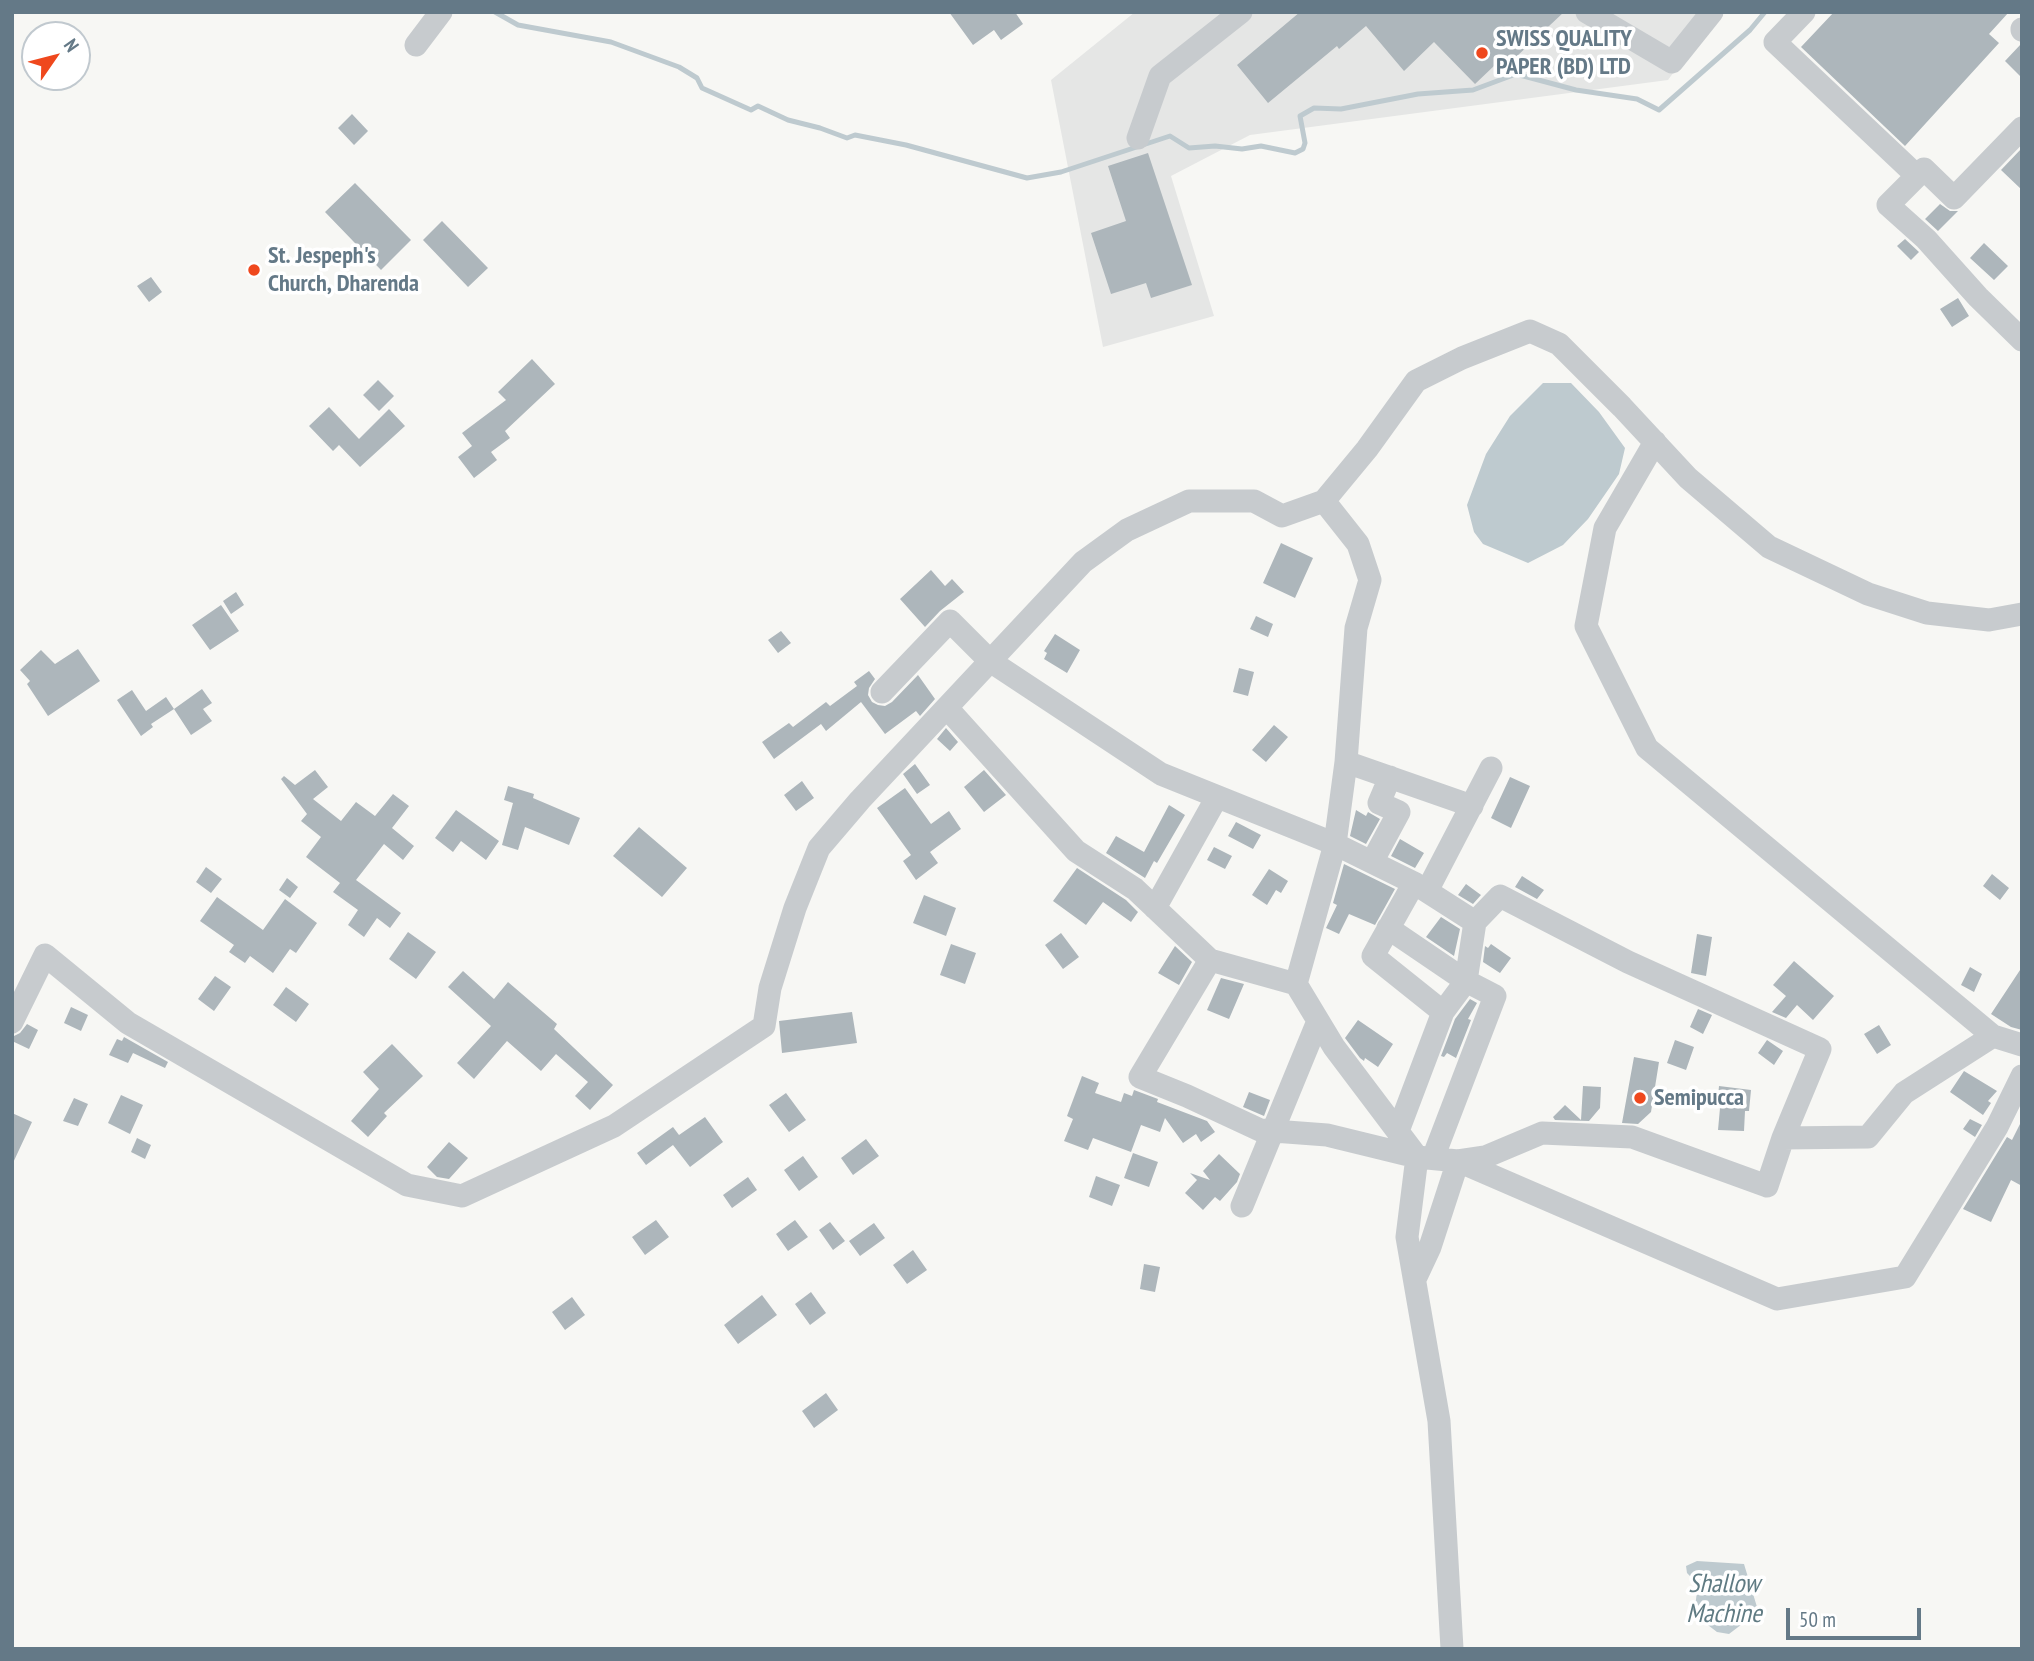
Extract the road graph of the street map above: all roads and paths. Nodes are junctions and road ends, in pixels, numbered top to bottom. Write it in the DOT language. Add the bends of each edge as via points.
graph roads {
  1 [pos="441,12"];
  2 [pos="1241,12"];
  3 [pos="1587,12"];
  4 [pos="1712,12"];
  5 [pos="1804,12"];
  6 [pos="415,45"];
  7 [pos="2022,128"];
  8 [pos="1138,138"];
  9 [pos="1917,176"];
  10 [pos="2022,340"];
  11 [pos="1655,442"];
  12 [pos="1324,501"];
  13 [pos="2022,614"];
  14 [pos="990,661"];
  15 [pos="882,692"];
  16 [pos="947,708"];
  17 [pos="1346,762"];
  18 [pos="1491,768"];
  19 [pos="1390,777"];
  20 [pos="1217,796"];
  21 [pos="1472,806"];
  22 [pos="1335,844"];
  23 [pos="1372,862"];
  24 [pos="1421,887"];
  25 [pos="1155,908"];
  26 [pos="1475,922"];
  27 [pos="1388,928"];
  28 [pos="1210,960"];
  29 [pos="1466,981"];
  30 [pos="1296,984"];
  31 [pos="1443,1012"];
  32 [pos="1318,1021"];
  33 [pos="12,1022"];
  34 [pos="1993,1036"];
  35 [pos="2022,1045"];
  36 [pos="2022,1076"];
  37 [pos="1398,1130"];
  38 [pos="1273,1131"];
  39 [pos="1783,1139"];
  40 [pos="1425,1157"];
  41 [pos="1458,1161"];
  42 [pos="1242,1206"];
  43 [pos="1415,1279"];
  44 [pos="1452,1649"];
  1 -- 6 [label="street"];
  2 -- 8 [label="street" via="1160,76"];
  3 -- 4 [label="street" via="1672,62"];
  5 -- 9 [label="street" via="1776,42"];
  7 -- 9 [label="street" via="1954,198 1924,169"];
  9 -- 10 [label="street" via="1888,205"];
  11 -- 12 [label="street" via="1559,344 1530,331 1416,380"];
  11 -- 13 [label="street" via="1688,478 1769,547 1868,594 1927,613 1989,620"];
  11 -- 34 [label="street" via="1605,528 1586,626 1647,748"];
  12 -- 14 [label="street" via="1282,516 1254,501 1189,502 1127,530 1083,562"];
  12 -- 17 [label="street" via="1358,544 1370,580 1356,628"];
  14 -- 15 [label="street" via="950,621"];
  14 -- 16 [label="street"];
  14 -- 20 [label="street" via="1161,774"];
  16 -- 25 [label="street" via="1076,850"];
  16 -- 33 [label="street" via="819,848 770,988 764,1026 614,1126 462,1196 395,1179 128,1023 45,955"];
  17 -- 19 [label="street"];
  17 -- 22 [label="street"];
  18 -- 21 [label="street"];
  19 -- 21 [label="street"];
  19 -- 23 [label="street" via="1379,803 1399,812"];
  20 -- 22 [label="street"];
  20 -- 25 [label="street"];
  21 -- 24 [label="street"];
  22 -- 23 [label="street"];
  22 -- 30 [label="street"];
  23 -- 24 [label="street"];
  24 -- 26 [label="street"];
  24 -- 27 [label="street"];
  25 -- 28 [label="street"];
  26 -- 29 [label="street"];
  26 -- 39 [label="street" via="1500,896 1628,962 1820,1049"];
  27 -- 29 [label="street"];
  27 -- 31 [label="street" via="1373,956"];
  28 -- 30 [label="street"];
  28 -- 38 [label="street" via="1140,1077 1260,1130"];
  29 -- 31 [label="street"];
  29 -- 40 [label="street" via="1495,996"];
  30 -- 32 [label="street"];
  31 -- 37 [label="street"];
  32 -- 37 [label="street"];
  32 -- 38 [label="street"];
  34 -- 35 [label="street"];
  34 -- 39 [label="street" via="1904,1093 1868,1137"];
  36 -- 41 [label="street" via="1997,1127 1905,1277 1777,1299"];
  37 -- 40 [label="street"];
  38 -- 40 [label="street" via="1327,1135"];
  38 -- 42 [label="street"];
  39 -- 41 [label="street" via="1767,1186 1632,1137 1542,1133 1485,1157"];
  40 -- 41 [label="street"];
  40 -- 43 [label="street" via="1407,1237"];
  41 -- 43 [label="street"];
  43 -- 44 [label="street" via="1439,1421"];
}
